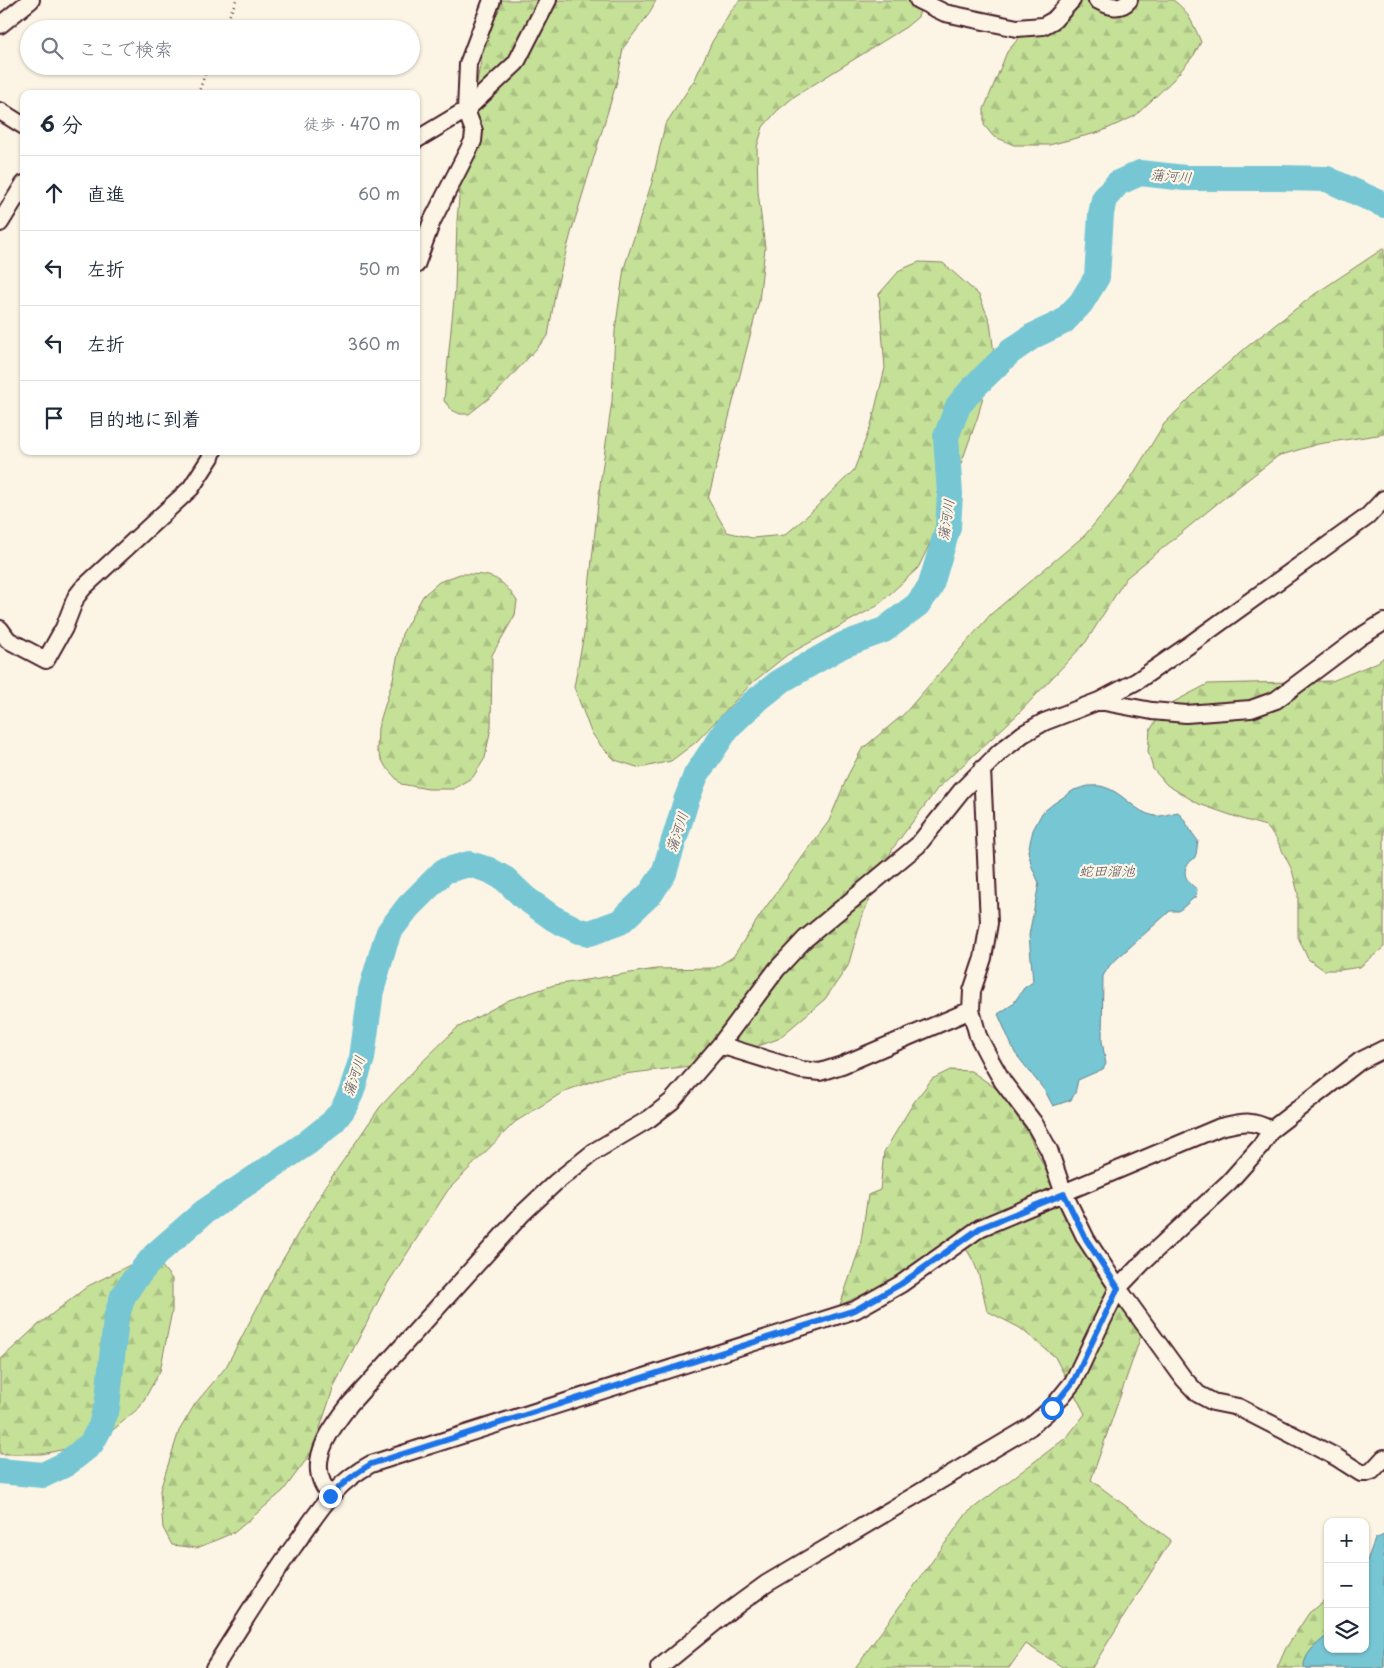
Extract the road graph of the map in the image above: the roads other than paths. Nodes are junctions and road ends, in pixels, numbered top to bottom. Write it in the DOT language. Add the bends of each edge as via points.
graph roads {
  1 [pos="31,0"];
  2 [pos="492,0"];
  3 [pos="548,0"];
  4 [pos="918,0"];
  5 [pos="1072,0"];
  6 [pos="1097,0"];
  7 [pos="1129,0"];
  8 [pos="0,25"];
  9 [pos="466,110"];
  10 [pos="0,111"];
  11 [pos="20,124"];
  12 [pos="420,138"];
  13 [pos="20,190"];
  14 [pos="0,223"];
  15 [pos="420,254"];
  16 [pos="212,455"];
  17 [pos="1384,500"];
  18 [pos="1384,622"];
  19 [pos="0,629"];
  20 [pos="1099,701"];
  21 [pos="982,769"];
  22 [pos="971,1010"];
  23 [pos="720,1045"];
  24 [pos="1384,1049"];
  25 [pos="1272,1130"];
  26 [pos="1064,1194"];
  27 [pos="1118,1288"];
  28 [pos="1384,1458"];
  29 [pos="330,1496"];
  30 [pos="214,1668"];
  31 [pos="659,1668"];
  1 -- 8 [label="street"];
  2 -- 9 [label="street" via="468,64"];
  3 -- 9 [label="street" via="516,63"];
  4 -- 5 [label="street" via="946,13 1017,28 1043,26 1054,20"];
  6 -- 7 [label="street" via="1118,8"];
  9 -- 12 [label="street"];
  9 -- 15 [label="street" via="474,131 473,141 432,221"];
  10 -- 11 [label="street"];
  13 -- 14 [label="street"];
  16 -- 19 [label="street" via="191,488 83,588 46,660 8,640"];
  17 -- 20 [label="street" via="1367,517 1189,645"];
  18 -- 20 [label="street" via="1276,700 1251,709 1186,714"];
  20 -- 21 [label="street" via="1044,722 1023,734"];
  21 -- 22 [label="street" via="989,923 983,958 972,991"];
  21 -- 23 [label="street" via="918,845 805,939 777,969"];
  22 -- 23 [label="street" via="820,1072 801,1070"];
  22 -- 26 [label="street" via="978,1036 991,1061 1049,1150"];
  23 -- 29 [label="street" via="672,1101 649,1119 595,1151 522,1214 350,1404 332,1427 318,1468"];
  24 -- 25 [label="street" via="1360,1061"];
  25 -- 26 [label="street" via="1258,1123 1243,1122 1220,1127"];
  25 -- 27 [label="street" via="1228,1182"];
  26 -- 27 [label="street" via="1086,1239"];
  26 -- 29 [label="street" via="980,1228 901,1284 855,1310 371,1464 344,1481"];
  27 -- 28 [label="street" via="1198,1394 1213,1402 1238,1407 1361,1473 1372,1471"];
  27 -- 31 [label="street" via="1073,1382 1052,1408 1030,1427 766,1584"];
  29 -- 30 [label="street" via="258,1596"];
}
